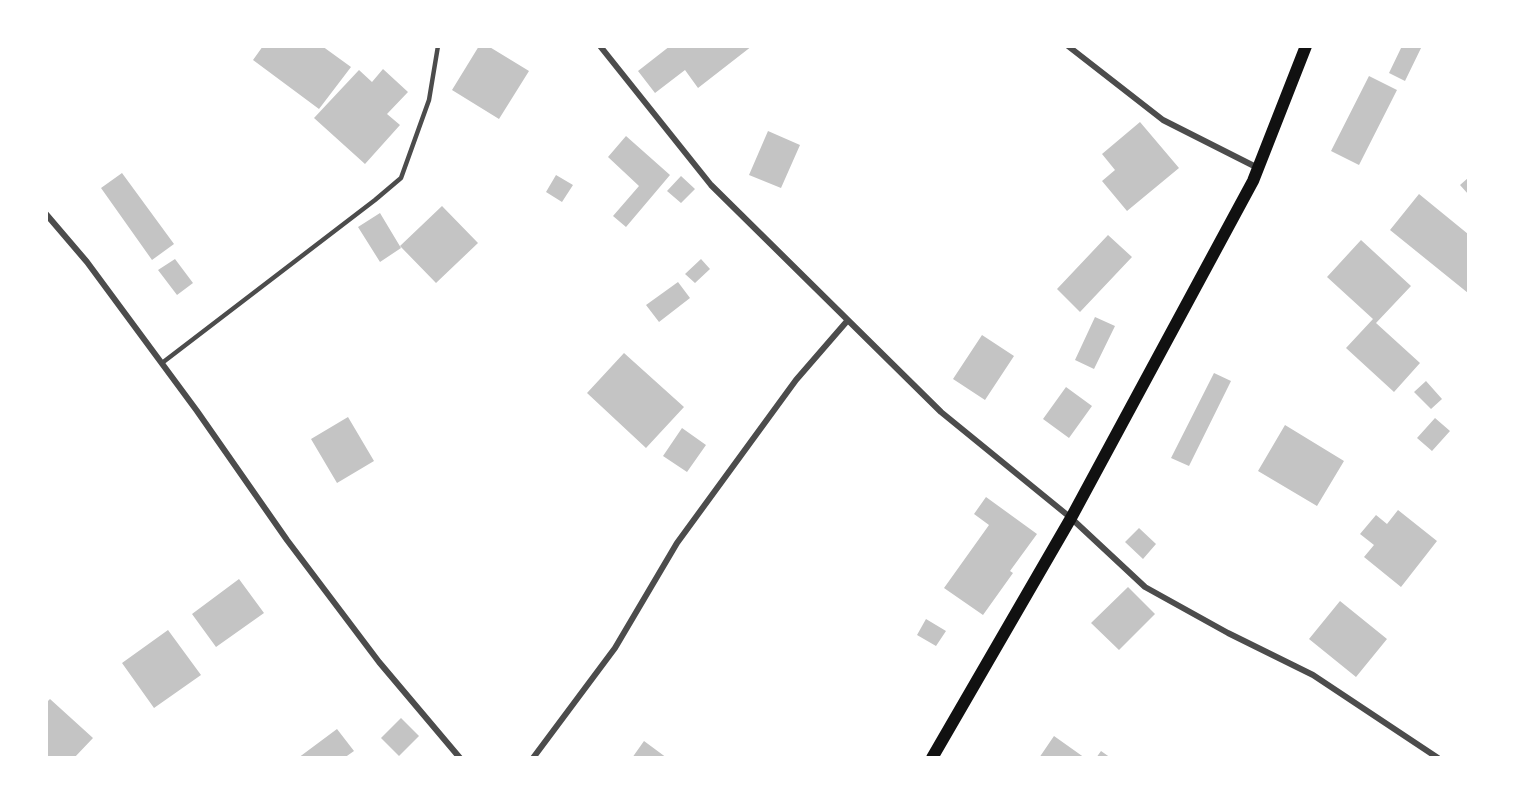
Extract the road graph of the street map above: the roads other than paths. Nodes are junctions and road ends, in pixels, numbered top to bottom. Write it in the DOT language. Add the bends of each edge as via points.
graph roads {
  1 [pos="438,46"];
  2 [pos="600,46"];
  3 [pos="1068,46"];
  4 [pos="1306,46"];
  5 [pos="1258,168"];
  6 [pos="46,214"];
  7 [pos="848,320"];
  8 [pos="162,363"];
  9 [pos="1071,518"];
  10 [pos="460,758"];
  11 [pos="533,758"];
  12 [pos="932,758"];
  13 [pos="1438,758"];
  1 -- 8 [label="lane" via="429,100 401,178"];
  2 -- 7 [label="street" via="711,185"];
  3 -- 5 [label="street" via="1163,120"];
  4 -- 5 [label="main road"];
  5 -- 9 [label="main road"];
  6 -- 8 [label="street"];
  7 -- 9 [label="street" via="941,412"];
  7 -- 11 [label="street" via="796,380 677,543 615,648"];
  8 -- 10 [label="street" via="379,662"];
  9 -- 12 [label="main road"];
  9 -- 13 [label="street" via="1145,587 1313,675"];
}
